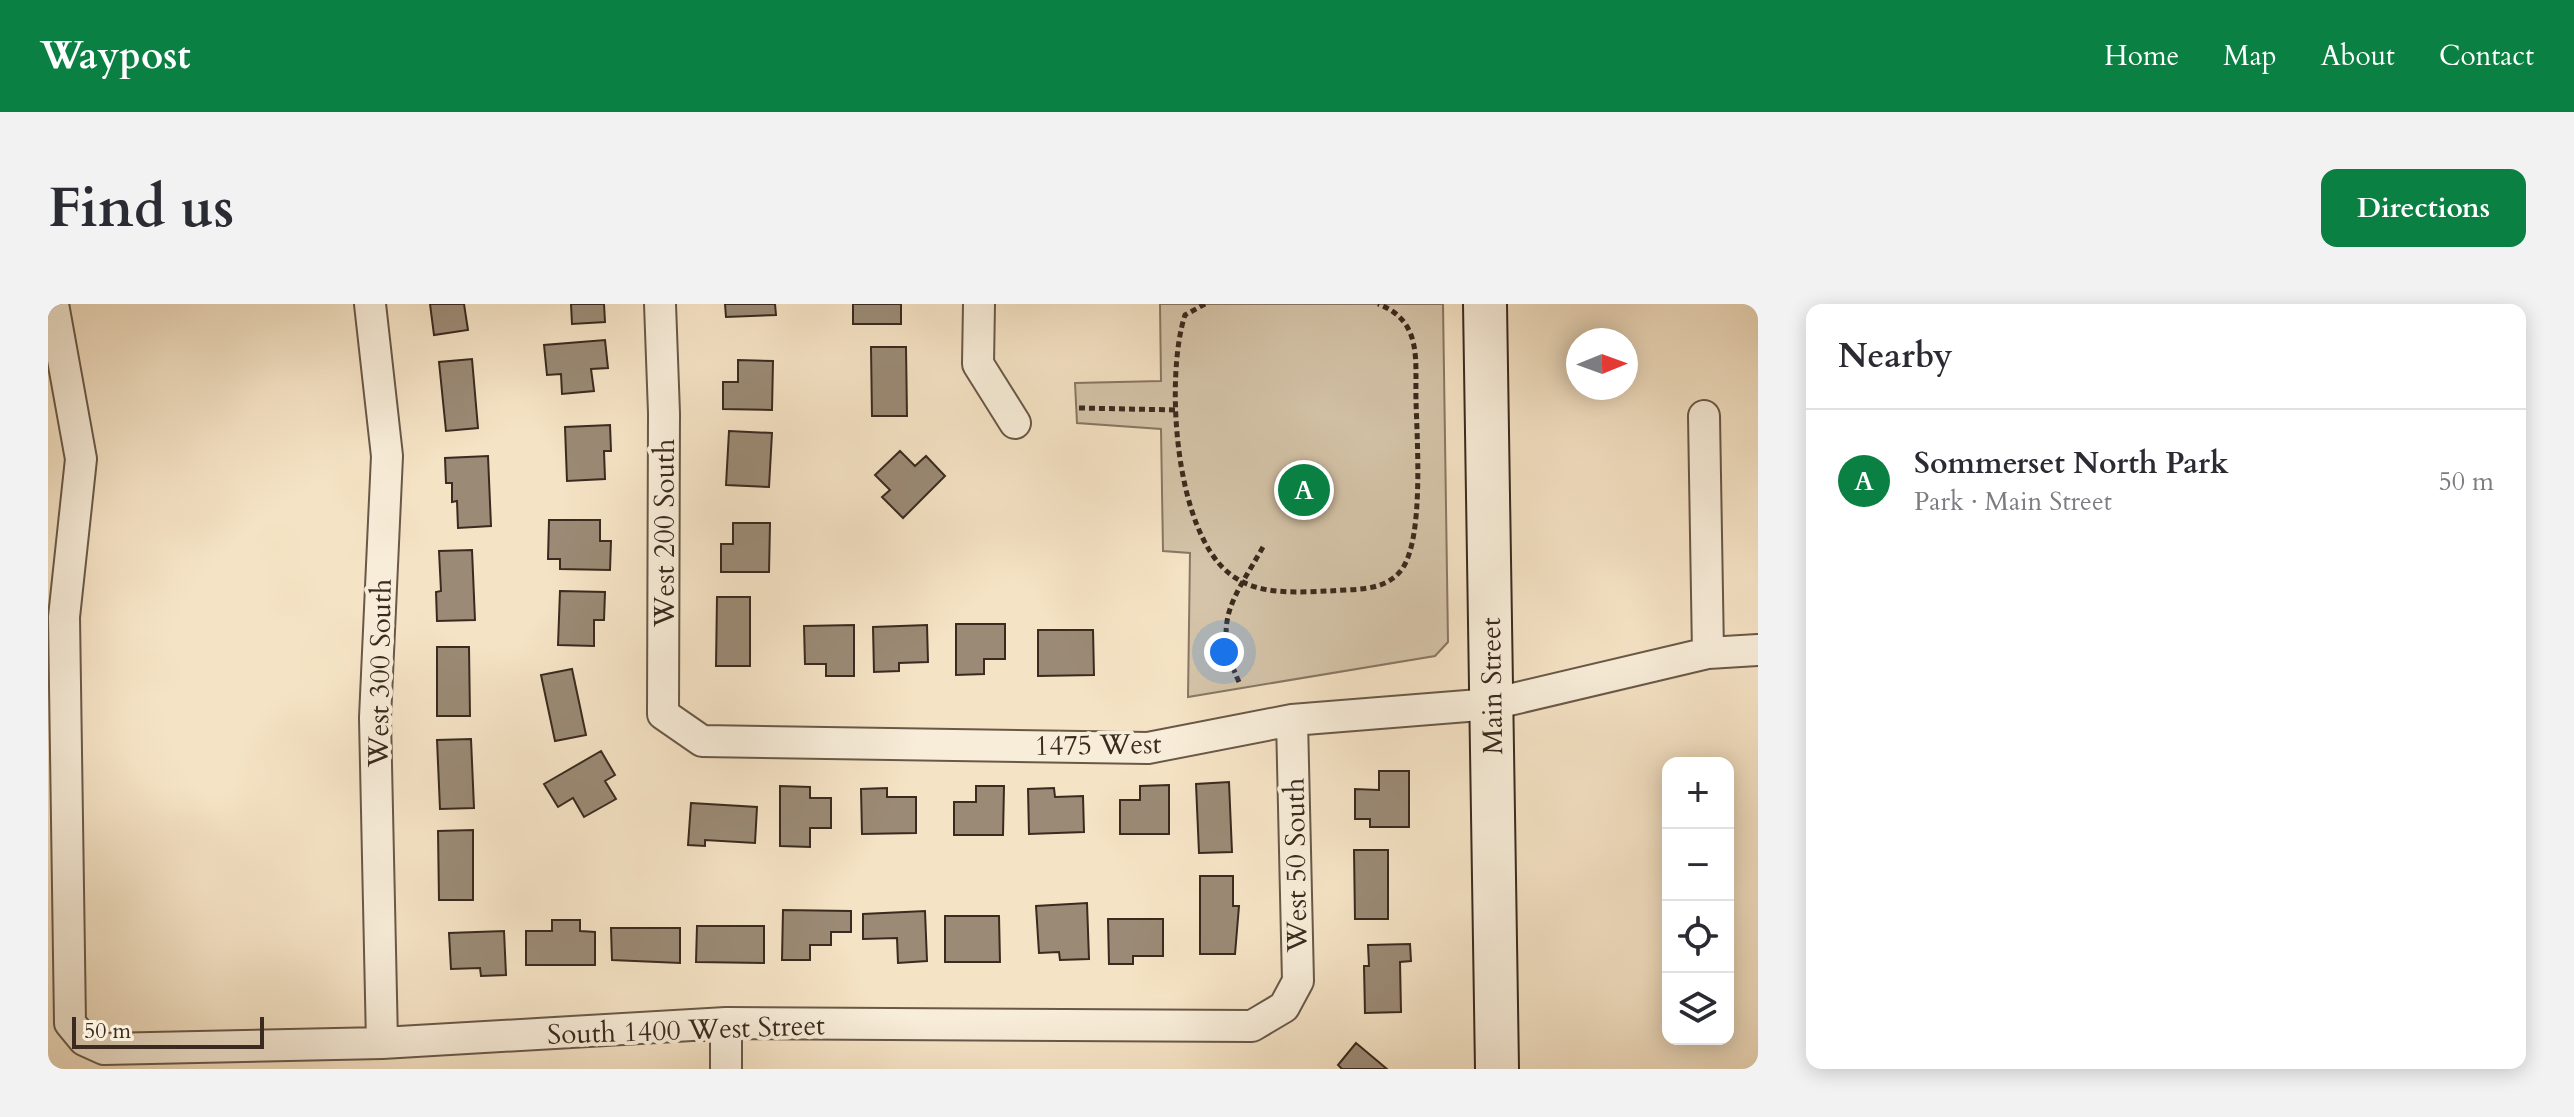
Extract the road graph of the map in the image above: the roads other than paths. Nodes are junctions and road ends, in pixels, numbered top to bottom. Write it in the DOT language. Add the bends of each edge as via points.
graph roads {
  1 [pos="53,304"];
  2 [pos="370,304"];
  3 [pos="660,304"];
  4 [pos="979,304"];
  5 [pos="1485,304"];
  6 [pos="1704,416"];
  7 [pos="1015,423"];
  8 [pos="56,618"];
  9 [pos="1758,650"];
  10 [pos="1708,653"];
  11 [pos="1492,704"];
  12 [pos="1292,720"];
  13 [pos="702,741"];
  14 [pos="1284,1007"];
  15 [pos="726,1023"];
  16 [pos="382,1043"];
  17 [pos="726,1069"];
  18 [pos="1497,1069"];
  1 -- 8 [label="street" via="81,459"];
  2 -- 16 [label="street, West 300 South" via="387,456 375,718"];
  3 -- 13 [label="street, West 200 South" via="663,714"];
  4 -- 7 [label="street" via="978,364"];
  5 -- 11 [label="main road, Main Street"];
  6 -- 10 [label="street"];
  8 -- 16 [label="street, South 1400 West Street" via="70,1023 84,1040 104,1049"];
  9 -- 10 [label="street, 1475 West"];
  10 -- 11 [label="street, 1475 West"];
  11 -- 12 [label="street, 1475 West"];
  11 -- 18 [label="main road, Main Street"];
  12 -- 13 [label="street, 1475 West" via="1148,748"];
  12 -- 14 [label="street, West 50 South" via="1298,981"];
  14 -- 15 [label="street, South 1400 West Street" via="1252,1026"];
  15 -- 16 [label="street, South 1400 West Street"];
  15 -- 17 [label="street"];
}
